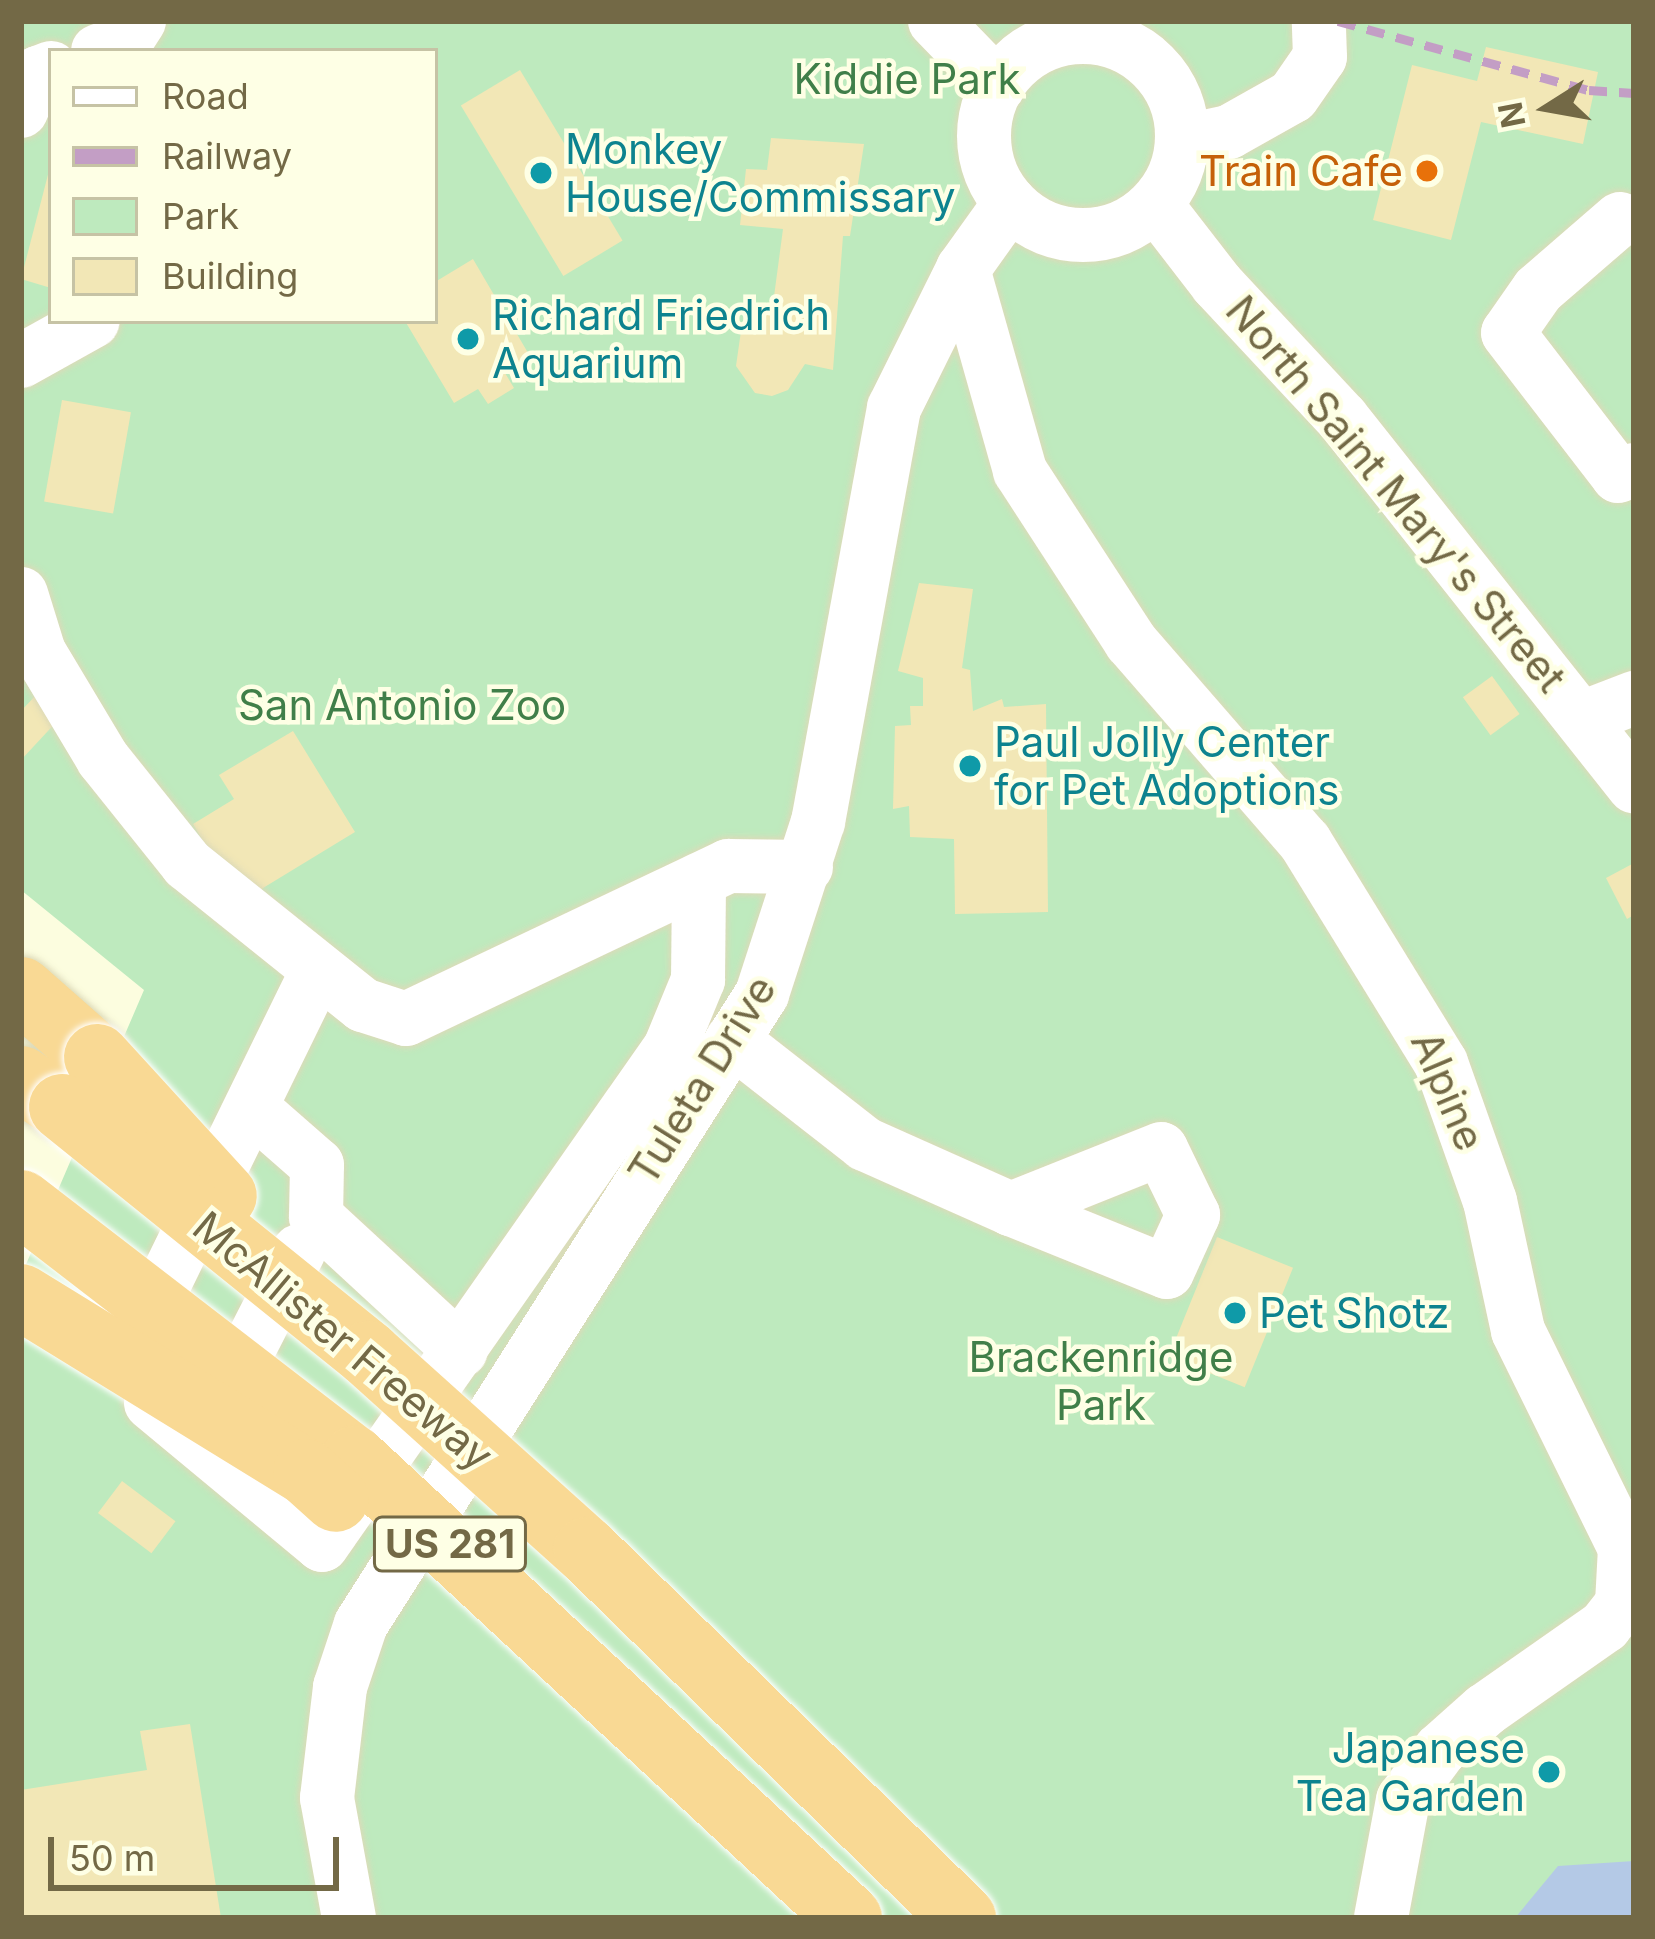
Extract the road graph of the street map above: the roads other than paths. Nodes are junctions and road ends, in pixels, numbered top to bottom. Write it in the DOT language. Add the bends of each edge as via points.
graph roads {
  1 [pos="935,21"];
  2 [pos="1319,21"];
  3 [pos="48,69"];
  4 [pos="998,86"];
  5 [pos="21,111"];
  6 [pos="1182,142"];
  7 [pos="1010,203"];
  8 [pos="1156,205"];
  9 [pos="1629,222"];
  10 [pos="962,268"];
  11 [pos="88,324"];
  12 [pos="21,362"];
  13 [pos="1634,470"];
  14 [pos="21,595"];
  15 [pos="1610,708"];
  16 [pos="1634,786"];
  17 [pos="806,867"];
  18 [pos="699,880"];
  19 [pos="318,970"];
  20 [pos="21,990"];
  21 [pos="732,1040"];
  22 [pos="60,1081"];
  23 [pos="253,1109"];
  24 [pos="21,1203"];
  25 [pos="1011,1209"];
  26 [pos="316,1217"];
  27 [pos="21,1297"];
  28 [pos="461,1351"];
  29 [pos="200,1444"];
  30 [pos="349,1918"];
  31 [pos="846,1918"];
  32 [pos="963,1918"];
  33 [pos="1381,1918"];
  1 -- 4 [label="street"];
  2 -- 6 [label="street" via="1320,57 1293,96 1228,131"];
  3 -- 5 [label="street" via="38,73"];
  4 -- 6 [label="street" via="1049,42 1101,38 1126,46 1166,80"];
  4 -- 7 [label="street" via="984,139"];
  6 -- 8 [label="street"];
  7 -- 8 [label="street" via="1066,235 1099,235"];
  7 -- 10 [label="street, Tuleta Drive"];
  8 -- 15 [label="street, North Saint Mary's Street"];
  9 -- 13 [label="street" via="1538,290 1508,333 1618,476"];
  10 -- 17 [label="street, Tuleta Drive" via="894,408"];
  10 -- 33 [label="street, Alpine" via="1020,471 1131,642 1306,842 1441,1063 1490,1201 1518,1331 1625,1548 1622,1604 1605,1626 1485,1710 1440,1750 1403,1800"];
  11 -- 12 [label="street"];
  14 -- 19 [label="street" via="39,652 103,760 188,863"];
  15 -- 16 [label="street, North Saint Mary's Street"];
  17 -- 18 [label="street" via="728,866"];
  17 -- 21 [label="street, Tuleta Drive" via="786,938"];
  18 -- 19 [label="street" via="406,1019 363,1005"];
  18 -- 28 [label="street" via="698,980 670,1048"];
  19 -- 23 [label="street"];
  20 -- 22 [label="highway, McAllister Freeway"];
  21 -- 25 [label="street" via="865,1144"];
  21 -- 30 [label="street, Tuleta Drive" via="361,1624 340,1687 327,1798"];
  22 -- 32 [label="highway, McAllister Freeway / US 281, bridge" via="602,1566"];
  23 -- 26 [label="street" via="317,1165"];
  23 -- 29 [label="street" via="119,1376"];
  24 -- 31 [label="highway, McAllister Freeway / US 281, bridge" via="354,1459"];
  26 -- 28 [label="street"];
  26 -- 29 [label="street"];
  27 -- 31 [label="highway, bridge" via="306,1472 586,1721"];
  28 -- 29 [label="street" via="322,1545"];
}
